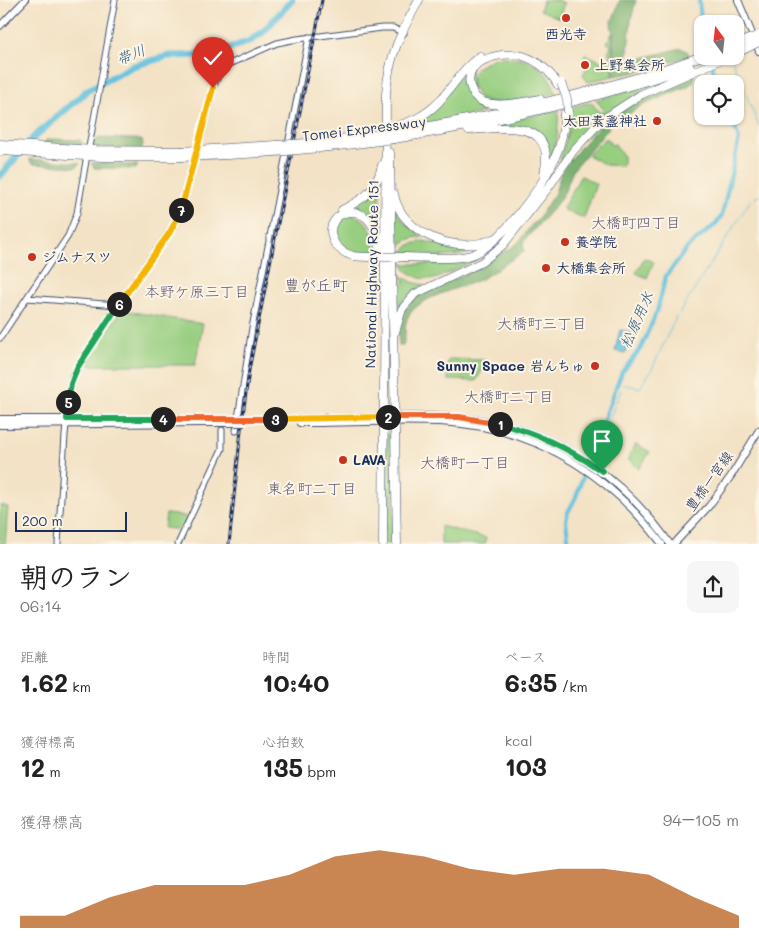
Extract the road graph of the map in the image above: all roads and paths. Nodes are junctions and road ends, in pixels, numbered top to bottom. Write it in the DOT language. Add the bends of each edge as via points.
graph roads {
  1 [pos="26,0"];
  2 [pos="115,0"];
  3 [pos="419,0"];
  4 [pos="738,0"];
  5 [pos="0,26"];
  6 [pos="403,32"];
  7 [pos="309,37"];
  8 [pos="759,39"];
  9 [pos="744,42"];
  10 [pos="744,48"];
  11 [pos="759,51"];
  12 [pos="694,62"];
  13 [pos="694,65"];
  14 [pos="695,65"];
  15 [pos="688,67"];
  16 [pos="560,84"];
  17 [pos="591,91"];
  18 [pos="566,114"];
  19 [pos="393,133"];
  20 [pos="425,134"];
  21 [pos="0,144"];
  22 [pos="89,147"];
  23 [pos="15,149"];
  24 [pos="0,151"];
  25 [pos="385,151"];
  26 [pos="180,154"];
  27 [pos="86,161"];
  28 [pos="391,178"];
  29 [pos="542,181"];
  30 [pos="551,183"];
  31 [pos="504,232"];
  32 [pos="512,234"];
  33 [pos="377,259"];
  34 [pos="405,259"];
  35 [pos="27,298"];
  36 [pos="118,304"];
  37 [pos="384,325"];
  38 [pos="0,338"];
  39 [pos="392,341"];
  40 [pos="0,419"];
  41 [pos="394,419"];
  42 [pos="383,420"];
  43 [pos="67,422"];
  44 [pos="0,426"];
  45 [pos="222,430"];
  46 [pos="759,430"];
  47 [pos="236,431"];
  48 [pos="586,465"];
  49 [pos="58,544"];
  50 [pos="178,544"];
  51 [pos="383,544"];
  52 [pos="397,544"];
  53 [pos="662,544"];
  54 [pos="672,544"];
  1 -- 5 [label="main road"];
  2 -- 22 [label="street"];
  3 -- 6 [label="highway, National Highway Route 151"];
  4 -- 11 [label="main road"];
  6 -- 7 [label="street" via="382,28"];
  6 -- 25 [label="highway, National Highway Route 151" via="391,60 386,85"];
  6 -- 28 [label="highway, National Highway Route 151" via="394,62 390,93"];
  7 -- 36 [label="street" via="269,45 229,64 220,72 177,220"];
  7 -- 47 [label="street" via="252,328"];
  8 -- 9 [label="highway, bridge"];
  8 -- 10 [label="highway, bridge"];
  12 -- 15 [label="highway, Tomei Expressway"];
  13 -- 15 [label="highway, Tomei Expressway"];
  14 -- 15 [label="highway"];
  15 -- 17 [label="highway, Tomei Expressway"];
  15 -- 20 [label="highway, Tomei Expressway" via="547,109"];
  15 -- 30 [label="highway" via="602,120 573,150"];
  16 -- 17 [label="highway" via="540,65 524,56 512,54 499,54 483,60 469,79 475,97 491,104"];
  16 -- 18 [label="highway"];
  16 -- 19 [label="highway" via="547,64 528,53 489,52 469,64 429,111"];
  17 -- 19 [label="highway, Tomei Expressway" via="511,111"];
  18 -- 29 [label="highway" via="560,144"];
  18 -- 30 [label="highway" via="564,147"];
  19 -- 20 [label="highway, Tomei Expressway"];
  19 -- 26 [label="highway, Tomei Expressway, bridge"];
  19 -- 26 [label="highway, Tomei Expressway, bridge" via="307,150"];
  20 -- 29 [label="highway" via="510,128 532,134 543,144 546,153 547,164"];
  21 -- 23 [label="highway, Tomei Expressway"];
  23 -- 24 [label="highway, Tomei Expressway"];
  23 -- 26 [label="highway, Tomei Expressway"];
  25 -- 33 [label="highway" via="376,185 365,198 335,215 329,224 328,234 332,247 342,256 352,260"];
  25 -- 37 [label="highway, National Highway Route 151"];
  27 -- 35 [label="street" via="74,224"];
  28 -- 31 [label="highway" via="398,209 420,230 445,241 464,244 480,243"];
  28 -- 39 [label="highway, National Highway Route 151"];
  29 -- 31 [label="highway"];
  30 -- 32 [label="highway"];
  31 -- 34 [label="highway" via="484,249 468,255"];
  32 -- 34 [label="highway" via="487,251 466,259"];
  32 -- 39 [label="highway" via="482,262 415,294 402,309"];
  33 -- 34 [label="highway, bridge"];
  33 -- 37 [label="highway" via="355,256 336,246 331,232 335,219 346,212 356,212 368,219 376,230 381,254"];
  35 -- 36 [label="street"];
  35 -- 38 [label="street"];
  36 -- 43 [label="street" via="73,375"];
  37 -- 42 [label="highway, National Highway Route 151"];
  39 -- 41 [label="highway, National Highway Route 151"];
  40 -- 43 [label="main road"];
  41 -- 42 [label="main road"];
  41 -- 48 [label="main road" via="459,417 509,426 557,445"];
  41 -- 52 [label="highway, National Highway Route 151"];
  42 -- 43 [label="main road, bridge"];
  42 -- 51 [label="highway, National Highway Route 151"];
  43 -- 44 [label="main road"];
  43 -- 49 [label="street"];
  45 -- 50 [label="street" via="222,449"];
  46 -- 54 [label="main road, 豊橋一宮線" via="709,506"];
  48 -- 53 [label="main road" via="624,500"];
  48 -- 54 [label="main road" via="622,488"];
}
